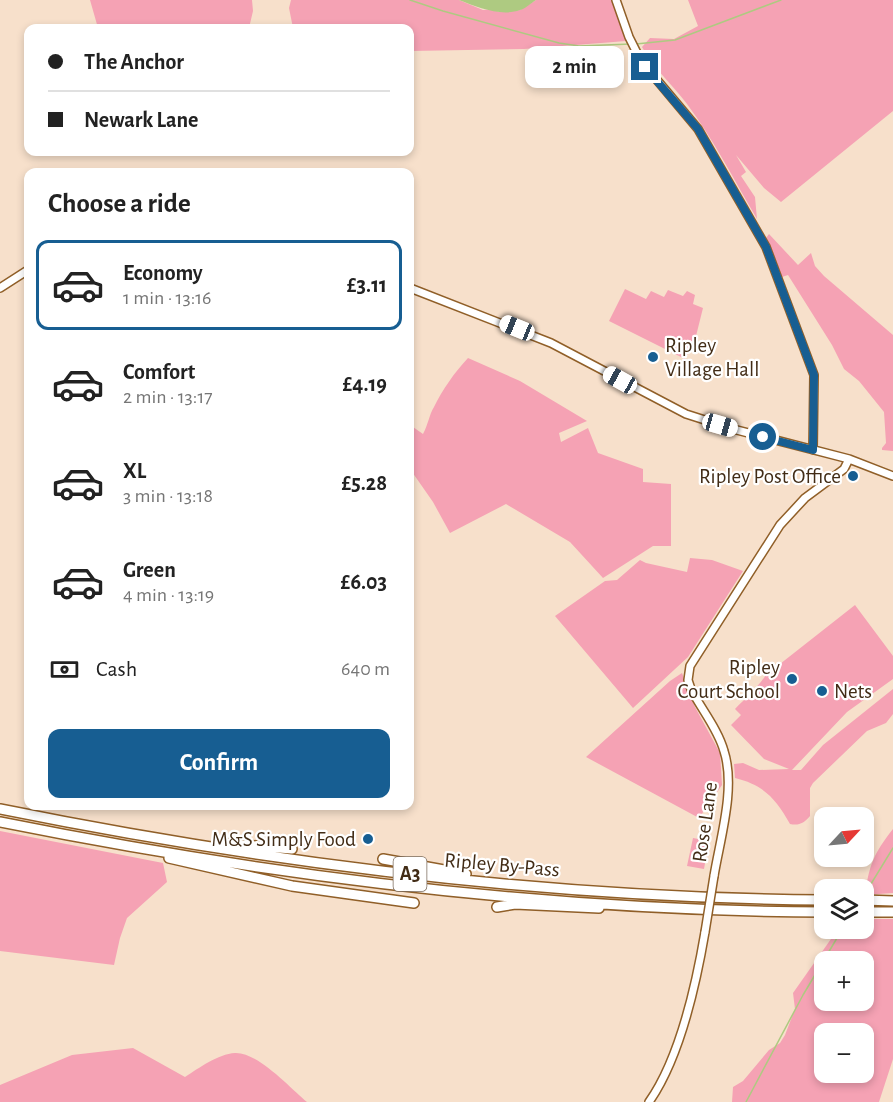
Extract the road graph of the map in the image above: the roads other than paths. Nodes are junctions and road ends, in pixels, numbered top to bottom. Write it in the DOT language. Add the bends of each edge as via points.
graph roads {
  1 [pos="616,0"];
  2 [pos="24,273"];
  3 [pos="0,288"];
  4 [pos="414,290"];
  5 [pos="813,450"];
  6 [pos="849,459"];
  7 [pos="893,476"];
  8 [pos="0,809"];
  9 [pos="0,822"];
  10 [pos="92,827"];
  11 [pos="88,838"];
  12 [pos="292,849"];
  13 [pos="383,859"];
  14 [pos="566,890"];
  15 [pos="814,900"];
  16 [pos="874,900"];
  17 [pos="893,901"];
  18 [pos="414,903"];
  19 [pos="649,906"];
  20 [pos="497,907"];
  21 [pos="814,912"];
  22 [pos="874,912"];
  23 [pos="893,912"];
  24 [pos="650,1102"];
  1 -- 5 [label="main road" via="634,49 701,135 766,247 814,375"];
  2 -- 3 [label="main road"];
  4 -- 5 [label="main road" via="551,343 686,414"];
  5 -- 6 [label="main road"];
  6 -- 7 [label="main road"];
  6 -- 24 [label="main road, Rose Lane, bridge" via="844,469 805,498 780,525 690,666 691,689 721,743 728,766 728,788 698,972 667,1073"];
  8 -- 10 [label="highway, Ripley By-Pass / A3"];
  9 -- 11 [label="highway, Ripley By-Pass / A3"];
  10 -- 12 [label="highway"];
  10 -- 14 [label="highway, Ripley By-Pass / A3" via="366,870"];
  11 -- 18 [label="highway" via="292,886"];
  11 -- 19 [label="highway, Ripley By-Pass / A3" via="366,882"];
  13 -- 14 [label="highway"];
  14 -- 15 [label="highway, Ripley By-Pass / A3"];
  16 -- 17 [label="highway"];
  19 -- 20 [label="highway"];
  19 -- 21 [label="highway, Ripley By-Pass / A3"];
  22 -- 23 [label="highway"];
}
